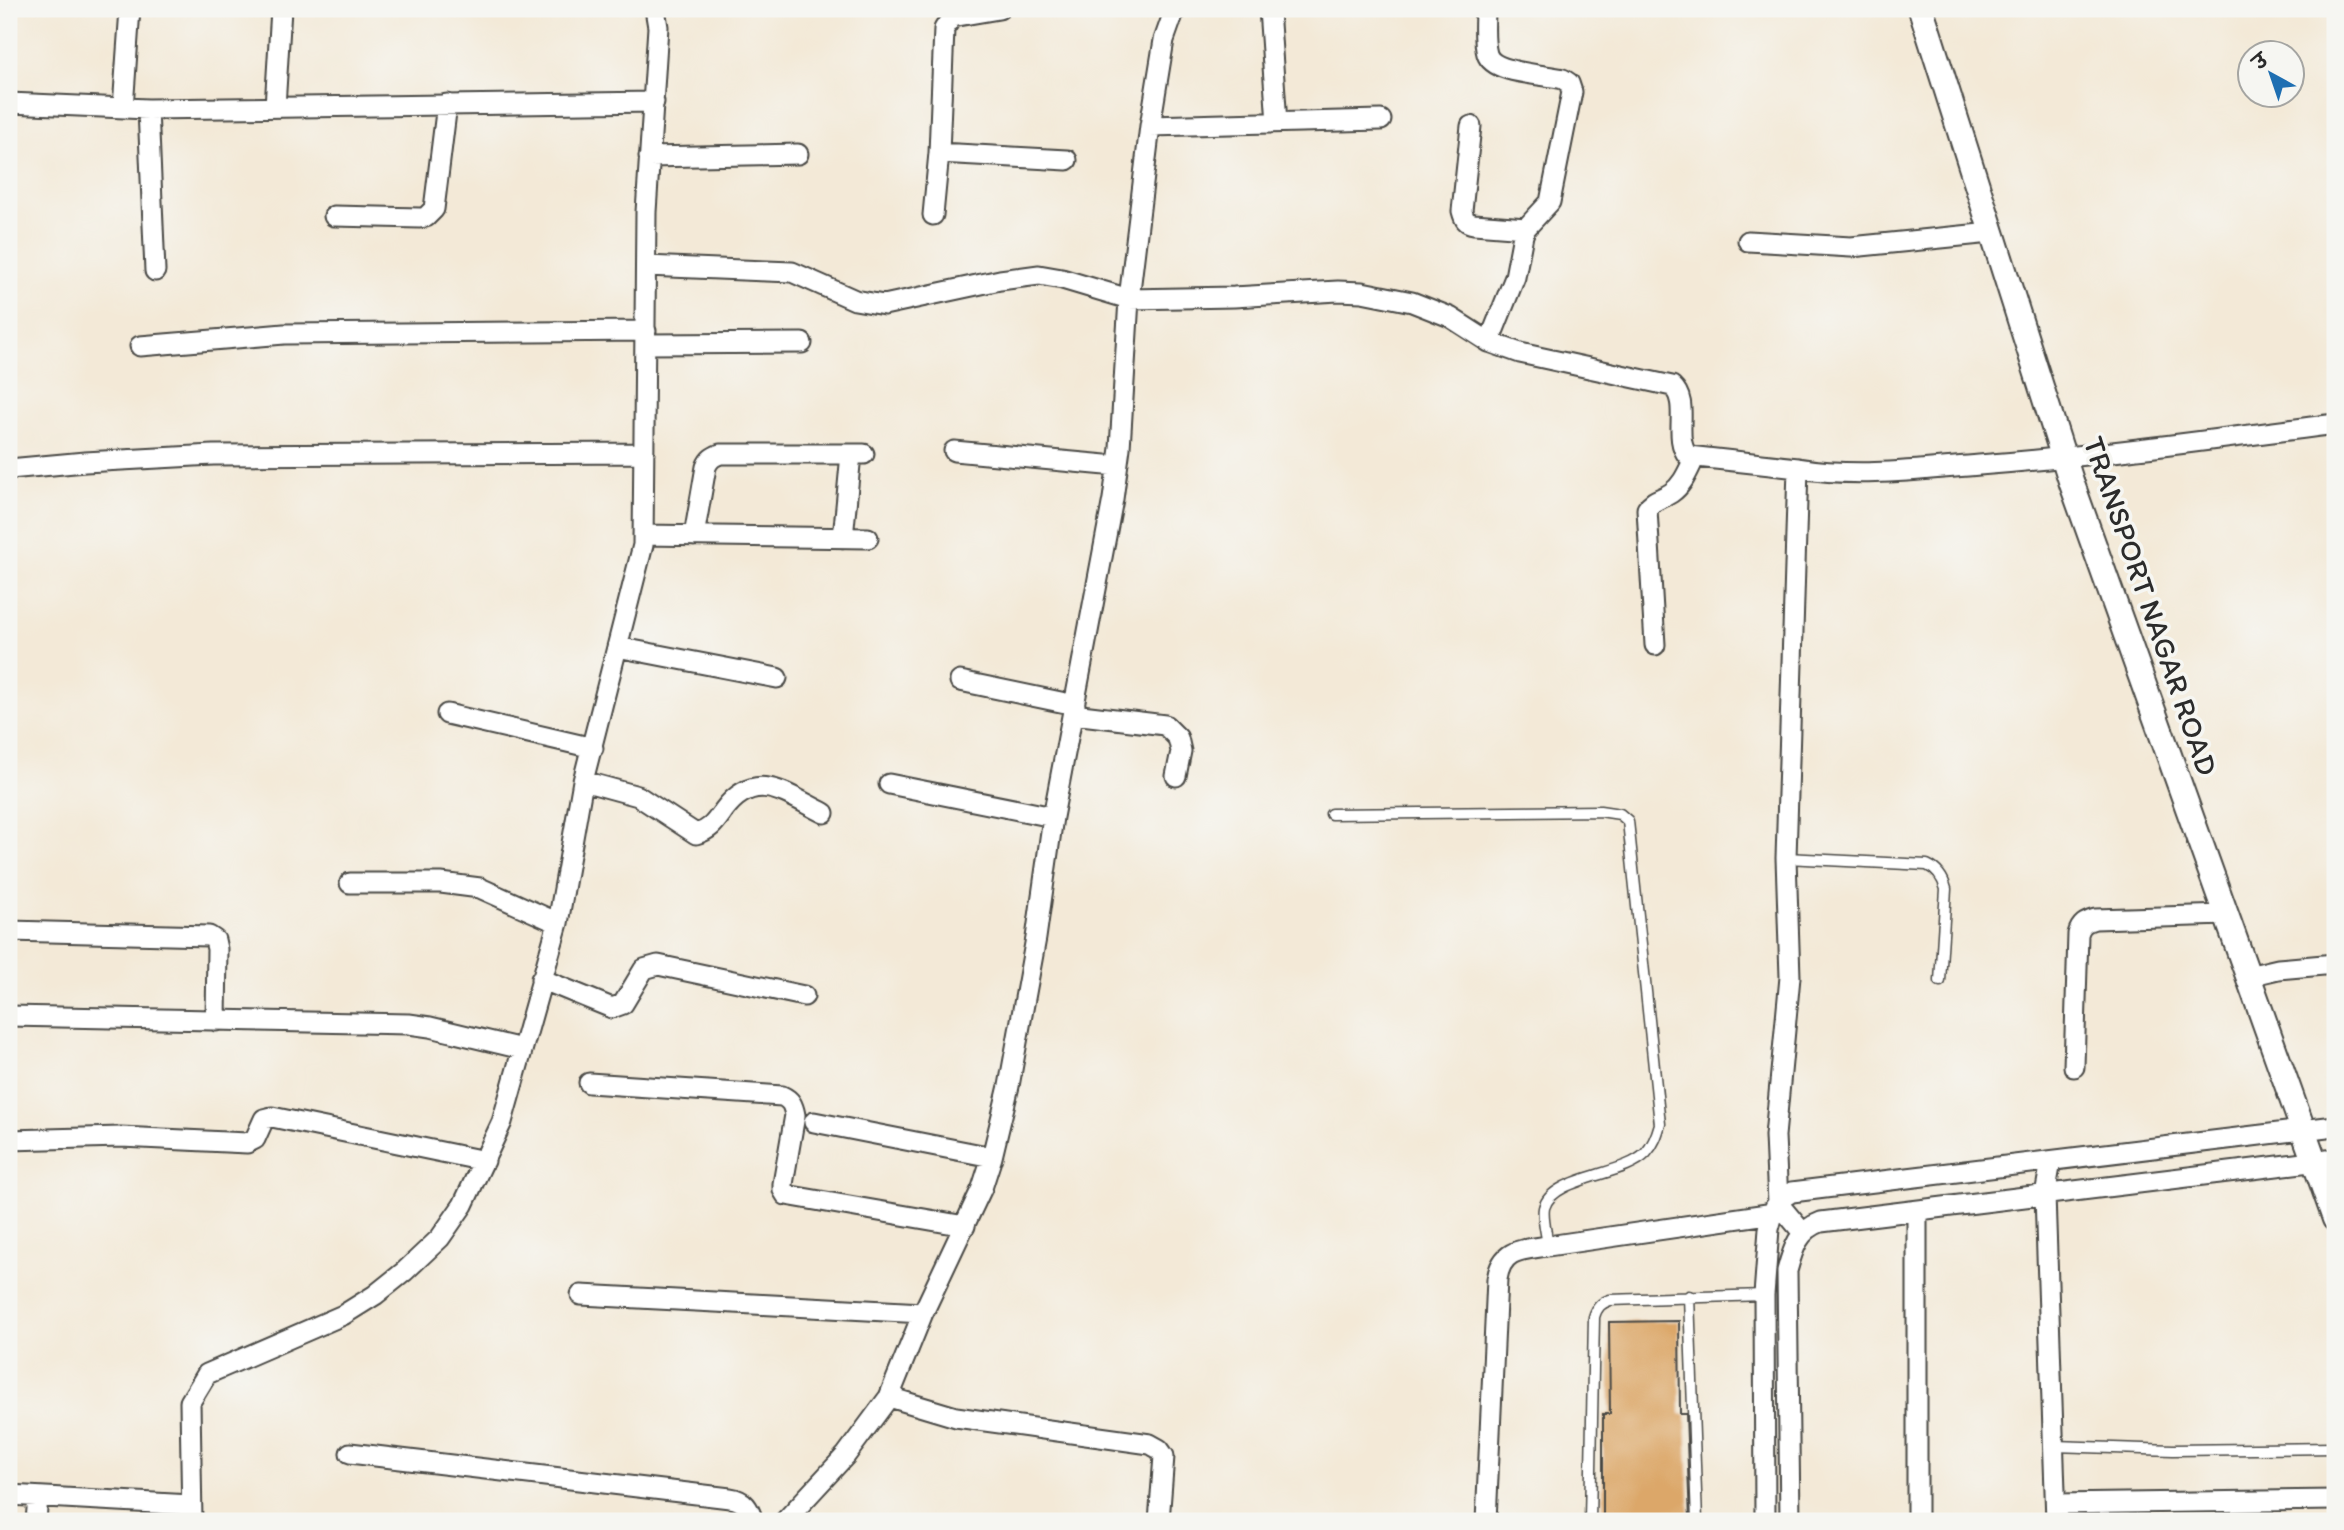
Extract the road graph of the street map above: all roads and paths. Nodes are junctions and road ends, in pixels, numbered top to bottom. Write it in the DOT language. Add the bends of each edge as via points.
graph roads {
  1 [pos="130,9"];
  2 [pos="281,9"];
  3 [pos="656,9"];
  4 [pos="999,9"];
  5 [pos="1175,9"];
  6 [pos="1269,9"];
  7 [pos="1485,9"];
  8 [pos="1921,9"];
  9 [pos="654,102"];
  10 [pos="9,103"];
  11 [pos="447,104"];
  12 [pos="275,107"];
  13 [pos="123,108"];
  14 [pos="148,109"];
  15 [pos="1381,120"];
  16 [pos="1277,123"];
  17 [pos="1150,126"];
  18 [pos="1471,127"];
  19 [pos="939,153"];
  20 [pos="798,154"];
  21 [pos="649,157"];
  22 [pos="1068,160"];
  23 [pos="933,215"];
  24 [pos="334,216"];
  25 [pos="1526,228"];
  26 [pos="1991,233"];
  27 [pos="1748,241"];
  28 [pos="646,266"];
  29 [pos="155,271"];
  30 [pos="1129,299"];
  31 [pos="646,338"];
  32 [pos="1489,342"];
  33 [pos="802,343"];
  34 [pos="139,346"];
  35 [pos="2335,424"];
  36 [pos="954,451"];
  37 [pos="644,453"];
  38 [pos="1695,458"];
  39 [pos="2066,458"];
  40 [pos="1118,466"];
  41 [pos="1798,468"];
  42 [pos="9,469"];
  43 [pos="643,536"];
  44 [pos="694,536"];
  45 [pos="843,538"];
  46 [pos="868,538"];
  47 [pos="1655,645"];
  48 [pos="617,646"];
  49 [pos="777,678"];
  50 [pos="960,681"];
  51 [pos="1074,709"];
  52 [pos="447,714"];
  53 [pos="593,748"];
  54 [pos="1176,776"];
  55 [pos="583,781"];
  56 [pos="889,784"];
  57 [pos="824,813"];
  58 [pos="1331,814"];
  59 [pos="1053,817"];
  60 [pos="1786,858"];
  61 [pos="350,883"];
  62 [pos="2227,915"];
  63 [pos="558,923"];
  64 [pos="9,931"];
  65 [pos="2335,964"];
  66 [pos="2248,976"];
  67 [pos="541,979"];
  68 [pos="1940,981"];
  69 [pos="804,996"];
  70 [pos="9,1016"];
  71 [pos="216,1021"];
  72 [pos="522,1049"];
  73 [pos="2074,1067"];
  74 [pos="589,1083"];
  75 [pos="814,1122"];
  76 [pos="2335,1126"];
  77 [pos="2303,1130"];
  78 [pos="9,1140"];
  79 [pos="992,1157"];
  80 [pos="2325,1160"];
  81 [pos="485,1161"];
  82 [pos="2051,1161"];
  83 [pos="2045,1195"];
  84 [pos="1776,1208"];
  85 [pos="1917,1211"];
  86 [pos="2335,1219"];
  87 [pos="965,1226"];
  88 [pos="1803,1233"];
  89 [pos="1548,1246"];
  90 [pos="582,1295"];
  91 [pos="1764,1295"];
  92 [pos="1689,1297"];
  93 [pos="923,1313"];
  94 [pos="889,1396"];
  95 [pos="2054,1446"];
  96 [pos="2335,1448"];
  97 [pos="350,1452"];
  98 [pos="9,1495"];
  99 [pos="38,1497"];
  100 [pos="2335,1500"];
  101 [pos="191,1513"];
  102 [pos="2056,1513"];
  103 [pos="36,1521"];
  104 [pos="753,1521"];
  105 [pos="785,1521"];
  106 [pos="1159,1521"];
  107 [pos="1486,1521"];
  108 [pos="1590,1521"];
  109 [pos="1697,1521"];
  110 [pos="1765,1521"];
  111 [pos="1790,1521"];
  112 [pos="1917,1521"];
  1 -- 13 [label="street"];
  2 -- 12 [label="street"];
  3 -- 9 [label="street"];
  4 -- 19 [label="street" via="960,14 946,22"];
  5 -- 17 [label="street" via="1164,40"];
  6 -- 16 [label="street"];
  7 -- 25 [label="street" via="1490,62 1563,79 1572,92 1550,202"];
  8 -- 26 [label="street, TRANSPORT NAGAR ROAD"];
  9 -- 11 [label="street"];
  9 -- 21 [label="street"];
  10 -- 13 [label="street"];
  11 -- 12 [label="street"];
  11 -- 24 [label="street" via="431,214 420,218"];
  12 -- 14 [label="street"];
  13 -- 14 [label="street"];
  14 -- 29 [label="street"];
  15 -- 16 [label="street"];
  16 -- 17 [label="street"];
  17 -- 30 [label="street"];
  18 -- 25 [label="street" via="1464,218 1474,224"];
  19 -- 22 [label="street"];
  19 -- 23 [label="street"];
  20 -- 21 [label="street"];
  21 -- 28 [label="street"];
  25 -- 32 [label="street" via="1515,277"];
  26 -- 27 [label="street" via="1851,247"];
  26 -- 39 [label="street, TRANSPORT NAGAR ROAD"];
  28 -- 30 [label="street" via="792,272 870,304 901,303 1039,275"];
  28 -- 31 [label="street"];
  30 -- 32 [label="street" via="1362,292 1412,302 1450,317"];
  30 -- 40 [label="street"];
  31 -- 33 [label="street"];
  31 -- 34 [label="street" via="284,334"];
  31 -- 37 [label="street"];
  32 -- 38 [label="street" via="1576,367 1672,386 1680,394 1684,452"];
  35 -- 39 [label="street"];
  36 -- 40 [label="street"];
  37 -- 42 [label="street" via="213,455"];
  37 -- 43 [label="street"];
  38 -- 41 [label="street"];
  38 -- 47 [label="street" via="1683,482 1647,509"];
  39 -- 41 [label="street" via="1883,473 1830,474"];
  39 -- 62 [label="street, TRANSPORT NAGAR ROAD"];
  40 -- 51 [label="street"];
  41 -- 60 [label="street"];
  43 -- 44 [label="street"];
  43 -- 48 [label="street"];
  44 -- 45 [label="street"];
  44 -- 45 [label="street" via="706,467 713,457 857,454"];
  45 -- 46 [label="street"];
  48 -- 49 [label="street"];
  48 -- 53 [label="street"];
  50 -- 51 [label="street"];
  51 -- 54 [label="street" via="1165,725 1178,738 1181,751"];
  51 -- 59 [label="street"];
  52 -- 53 [label="street"];
  53 -- 55 [label="street"];
  55 -- 57 [label="street" via="638,796 688,829 706,831 738,795 758,786 771,786"];
  55 -- 63 [label="street"];
  56 -- 59 [label="street"];
  58 -- 89 [label="lane" via="1600,811 1620,814 1628,821 1660,1124 1645,1155 1547,1200 1543,1211"];
  59 -- 79 [label="street" via="1036,938"];
  60 -- 68 [label="lane" via="1932,867 1946,889"];
  60 -- 84 [label="street" via="1790,977 1775,1136"];
  61 -- 63 [label="street" via="480,888"];
  62 -- 66 [label="street, TRANSPORT NAGAR ROAD"];
  62 -- 73 [label="street" via="2086,921 2078,934"];
  63 -- 67 [label="street"];
  64 -- 71 [label="street" via="209,936 217,949"];
  65 -- 66 [label="street" via="2278,968"];
  66 -- 77 [label="street, TRANSPORT NAGAR ROAD"];
  67 -- 69 [label="street" via="612,1008 623,1004 644,969 658,965"];
  67 -- 72 [label="street"];
  70 -- 71 [label="street"];
  71 -- 72 [label="street" via="409,1024"];
  72 -- 81 [label="street" via="502,1122"];
  74 -- 87 [label="street" via="782,1096 793,1105 795,1115 783,1184 786,1195"];
  75 -- 79 [label="street"];
  76 -- 77 [label="street"];
  77 -- 80 [label="street, TRANSPORT NAGAR ROAD"];
  77 -- 82 [label="street"];
  78 -- 81 [label="street" via="121,1137 247,1143 255,1139 264,1119 272,1117"];
  79 -- 87 [label="street"];
  80 -- 83 [label="street"];
  80 -- 86 [label="street, TRANSPORT NAGAR ROAD"];
  81 -- 101 [label="street" via="440,1238 375,1296 343,1315 207,1374 190,1402"];
  82 -- 83 [label="street"];
  82 -- 84 [label="street" via="1792,1192"];
  83 -- 85 [label="street"];
  83 -- 95 [label="street"];
  84 -- 88 [label="street"];
  84 -- 89 [label="street"];
  84 -- 91 [label="street" via="1769,1229"];
  85 -- 88 [label="street" via="1821,1222"];
  85 -- 112 [label="street"];
  87 -- 93 [label="street"];
  88 -- 111 [label="street" via="1787,1271"];
  89 -- 107 [label="street" via="1515,1252 1499,1266"];
  90 -- 93 [label="street"];
  91 -- 92 [label="lane"];
  91 -- 110 [label="street"];
  92 -- 108 [label="lane" via="1610,1300 1597,1309"];
  92 -- 109 [label="lane"];
  93 -- 94 [label="street"];
  94 -- 105 [label="street" via="846,1455"];
  94 -- 106 [label="street" via="956,1417 1150,1444 1164,1456"];
  95 -- 96 [label="lane"];
  95 -- 102 [label="street"];
  97 -- 104 [label="street" via="740,1499"];
  98 -- 99 [label="street"];
  99 -- 101 [label="street"];
  99 -- 103 [label="street"];
  100 -- 102 [label="street"];
}
